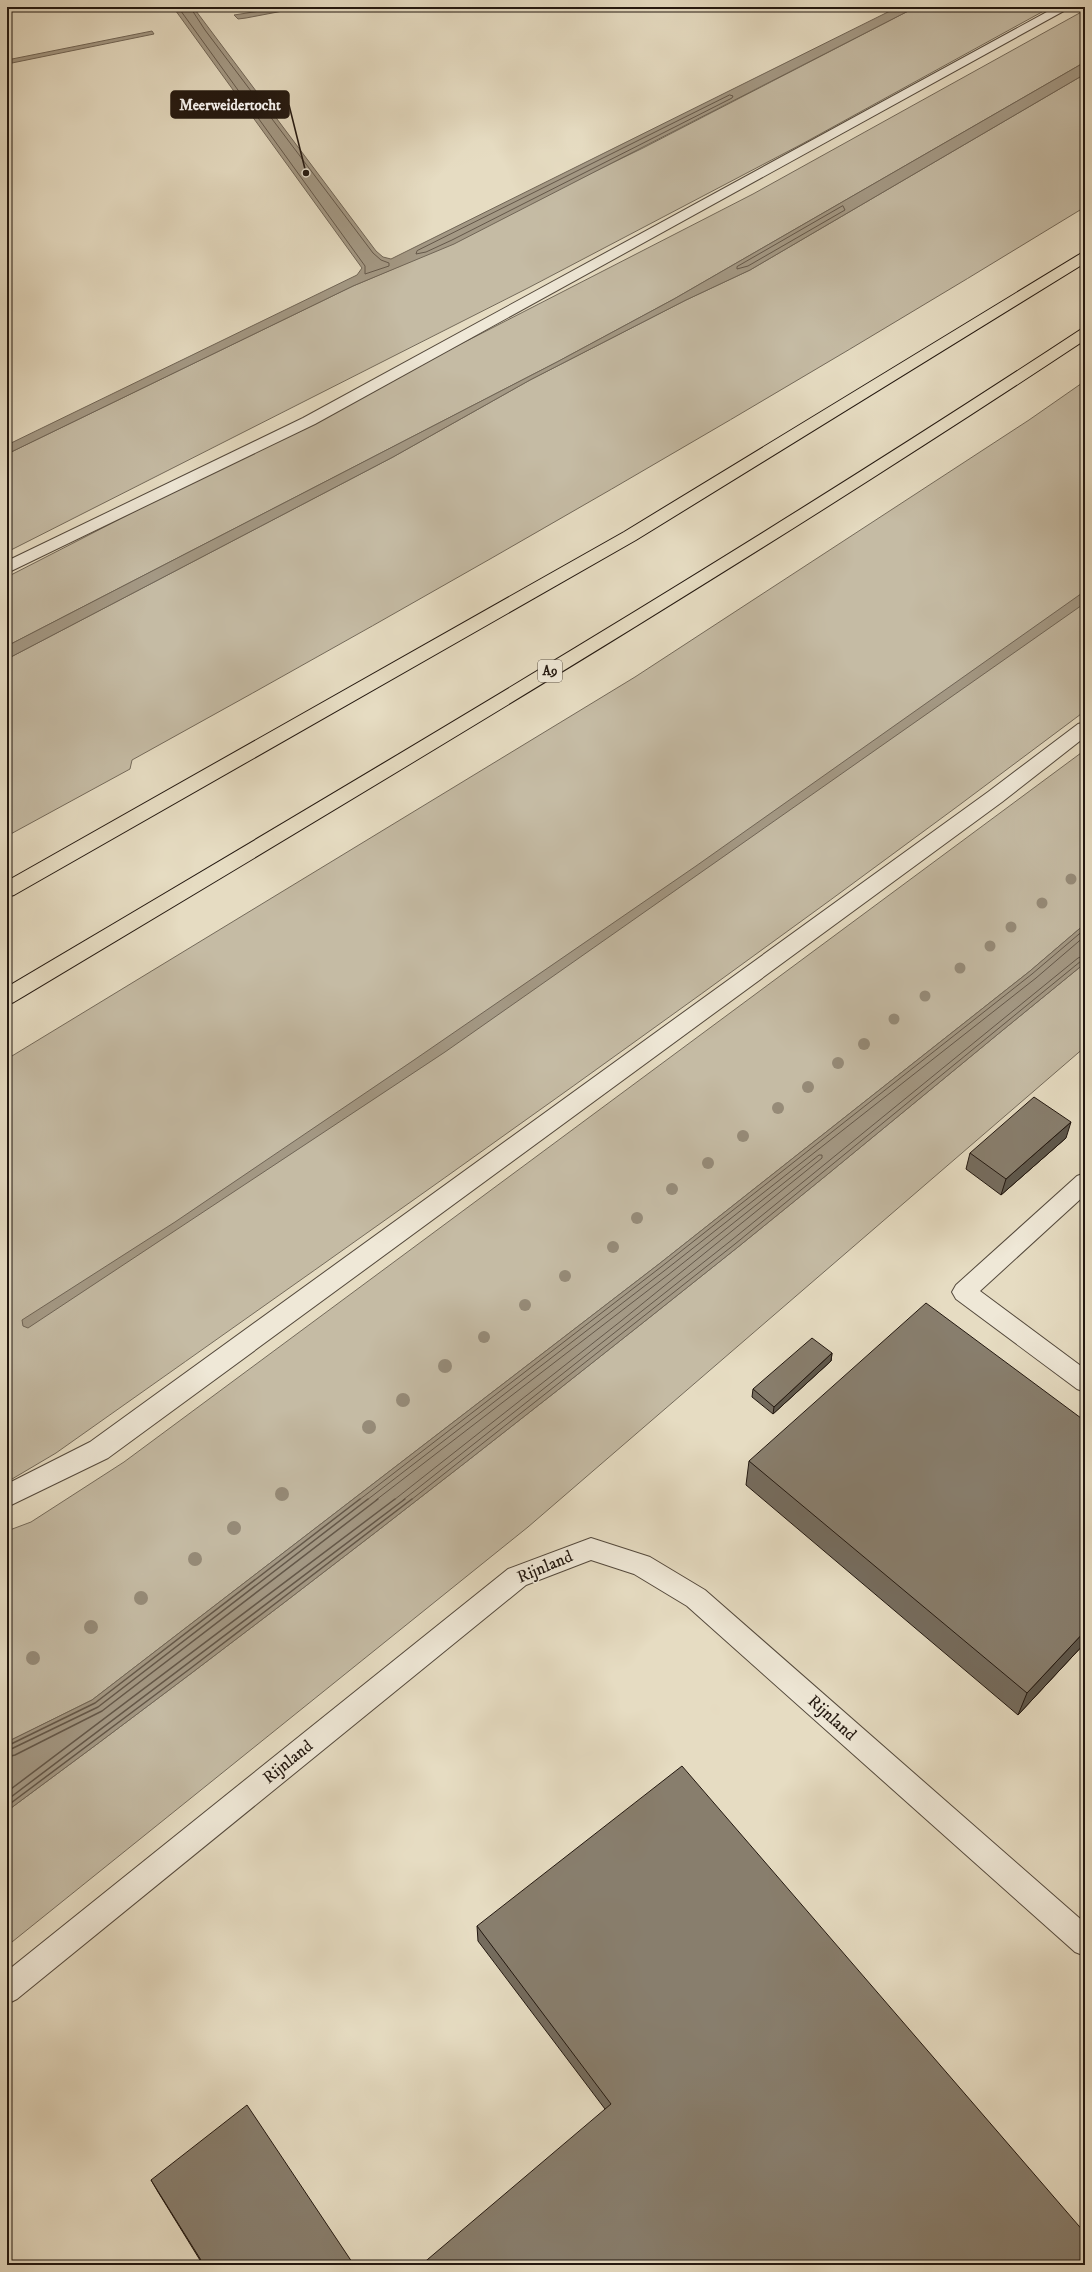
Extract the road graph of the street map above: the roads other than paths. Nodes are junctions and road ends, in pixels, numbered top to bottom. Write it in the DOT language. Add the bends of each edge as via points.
graph roads {
  1 [pos="1065,7"];
  2 [pos="1085,257"];
  3 [pos="1085,333"];
  4 [pos="7,568"];
  5 [pos="1085,728"];
  6 [pos="7,890"];
  7 [pos="7,997"];
  8 [pos="1085,1182"];
  9 [pos="1085,1382"];
  10 [pos="7,1496"];
  11 [pos="1085,1942"];
  12 [pos="7,1989"];
  1 -- 4 [label="street" via="309,420"];
  2 -- 6 [label="highway" via="630,536"];
  3 -- 7 [label="highway, A9" via="986,400 691,586"];
  5 -- 10 [label="street" via="989,802 99,1450"];
  8 -- 9 [label="street" via="964,1292"];
  11 -- 12 [label="street, Rijnland" via="696,1598 641,1565 591,1549 517,1577"];
}
